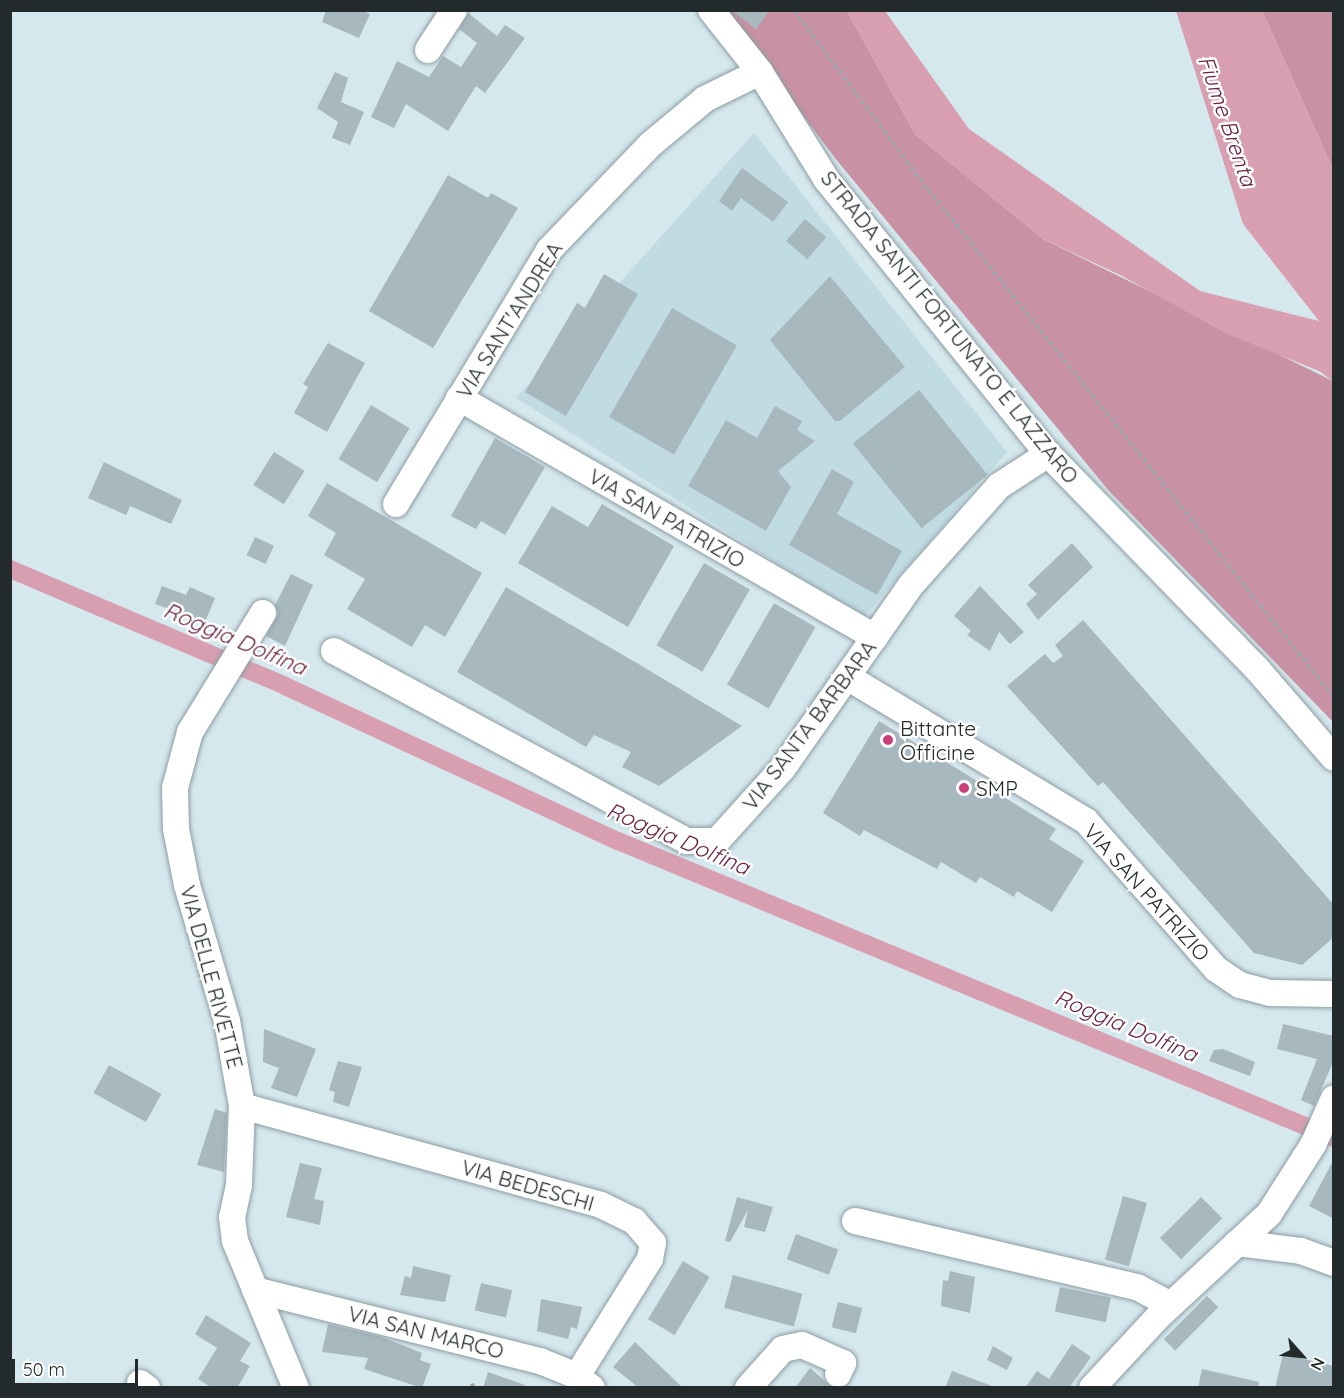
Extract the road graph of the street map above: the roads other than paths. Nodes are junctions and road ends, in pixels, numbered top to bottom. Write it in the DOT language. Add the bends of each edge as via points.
graph roads {
  1 [pos="454,10"];
  2 [pos="711,10"];
  3 [pos="428,51"];
  4 [pos="760,72"];
  5 [pos="459,399"];
  6 [pos="1048,454"];
  7 [pos="396,504"];
  8 [pos="263,613"];
  9 [pos="875,637"];
  10 [pos="334,651"];
  11 [pos="849,678"];
  12 [pos="1334,758"];
  13 [pos="1334,994"];
  14 [pos="242,1106"];
  15 [pos="1324,1131"];
  16 [pos="855,1221"];
  17 [pos="1260,1222"];
  18 [pos="1237,1243"];
  19 [pos="1301,1251"];
  20 [pos="1334,1263"];
  21 [pos="255,1290"];
  22 [pos="1171,1305"];
  23 [pos="838,1374"];
  24 [pos="584,1382"];
  25 [pos="296,1388"];
  26 [pos="748,1388"];
  27 [pos="1092,1388"];
  1 -- 3 [label="street"];
  2 -- 4 [label="street, STRADA SANTI FORTUNATO E LAZZARO"];
  4 -- 5 [label="street, VIA SANT'ANDREA" via="705,99 669,129 549,250"];
  4 -- 6 [label="street, STRADA SANTI FORTUNATO E LAZZARO" via="826,179"];
  5 -- 7 [label="street, VIA SANT'ANDREA"];
  5 -- 9 [label="street, VIA SAN PATRIZIO"];
  6 -- 9 [label="street, VIA SANTA BARBARA" via="999,486 911,585"];
  6 -- 12 [label="street, STRADA SANTI FORTUNATO E LAZZARO" via="1258,670"];
  8 -- 14 [label="street, VIA DELLE RIVETTE" via="190,732 175,788 176,829 187,885 227,1021"];
  9 -- 11 [label="street, VIA SANTA BARBARA"];
  10 -- 11 [label="street, VIA SANTA BARBARA" via="687,841 717,841 747,810"];
  11 -- 13 [label="street, VIA SAN PATRIZIO" via="1086,821 1216,969 1240,985 1270,993"];
  14 -- 21 [label="street, VIA DELLE RIVETTE" via="239,1185 232,1217 240,1261"];
  14 -- 24 [label="street, VIA BEDESCHI" via="601,1205 634,1221 653,1243 650,1259"];
  15 -- 17 [label="street"];
  16 -- 22 [label="street" via="1137,1287"];
  17 -- 18 [label="street"];
  17 -- 19 [label="street"];
  18 -- 19 [label="street"];
  18 -- 22 [label="street"];
  19 -- 20 [label="street"];
  21 -- 24 [label="street, VIA SAN MARCO" via="540,1361"];
  21 -- 25 [label="street, VIA DELLE RIVETTE"];
  22 -- 27 [label="street"];
  23 -- 26 [label="street" via="843,1363 802,1346 783,1349"];
}
